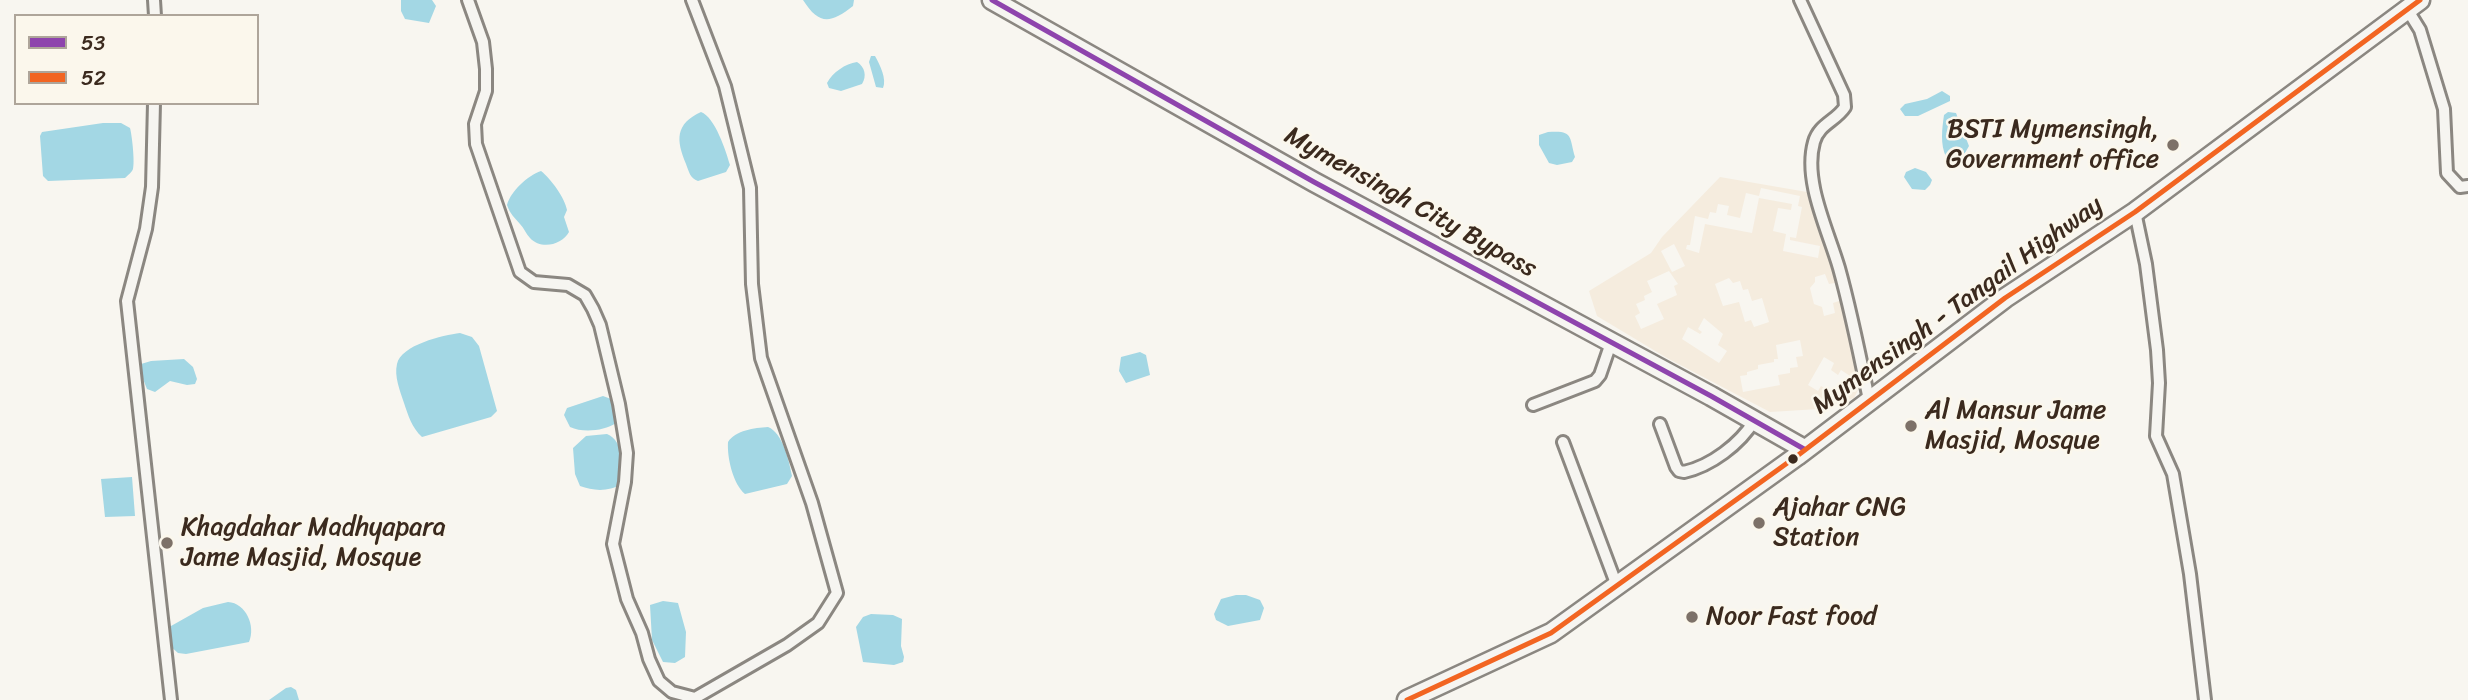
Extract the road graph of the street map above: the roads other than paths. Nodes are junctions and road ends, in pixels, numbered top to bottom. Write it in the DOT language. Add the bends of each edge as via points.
graph roads {
  1 [pos="468,0"];
  2 [pos="692,0"];
  3 [pos="992,0"];
  4 [pos="1800,0"];
  5 [pos="2414,4"];
  6 [pos="153,105"];
  7 [pos="2468,186"];
  8 [pos="2135,212"];
  9 [pos="1611,343"];
  10 [pos="1868,400"];
  11 [pos="1533,405"];
  12 [pos="1754,421"];
  13 [pos="1661,424"];
  14 [pos="1563,442"];
  15 [pos="1804,449"];
  16 [pos="1617,586"];
  17 [pos="694,699"];
  18 [pos="170,700"];
  19 [pos="1407,700"];
  20 [pos="2205,700"];
  1 -- 17 [label="street" via="483,42 486,69 486,91 475,124 486,178 520,272 534,282 568,285 585,295 600,325 627,453 613,544 627,599 659,681 672,692"];
  2 -- 17 [label="street" via="725,86 750,188 752,284 761,358 812,503 837,593 818,623"];
  3 -- 9 [label="highway, Mymensingh City Bypass"];
  4 -- 10 [label="street" via="1844,95 1845,107 1820,130 1810,160"];
  5 -- 7 [label="street" via="2444,109 2447,173 2460,187"];
  5 -- 8 [label="highway, Mymensingh - Tangail Highway"];
  6 -- 18 [label="street" via="152,187 127,301"];
  8 -- 10 [label="highway, Mymensingh - Tangail Highway" via="2005,298"];
  8 -- 20 [label="street" via="2157,350 2156,436 2173,474"];
  9 -- 11 [label="street" via="1595,381"];
  9 -- 12 [label="highway, Mymensingh City Bypass"];
  10 -- 15 [label="highway, Mymensingh - Tangail Highway"];
  12 -- 13 [label="street" via="1724,453 1684,472 1676,467"];
  12 -- 15 [label="highway, Mymensingh City Bypass"];
  14 -- 16 [label="street"];
  15 -- 16 [label="highway, Mymensingh - Tangail Highway"];
  16 -- 19 [label="highway, Mymensingh - Tangail Highway" via="1551,632"];
}
